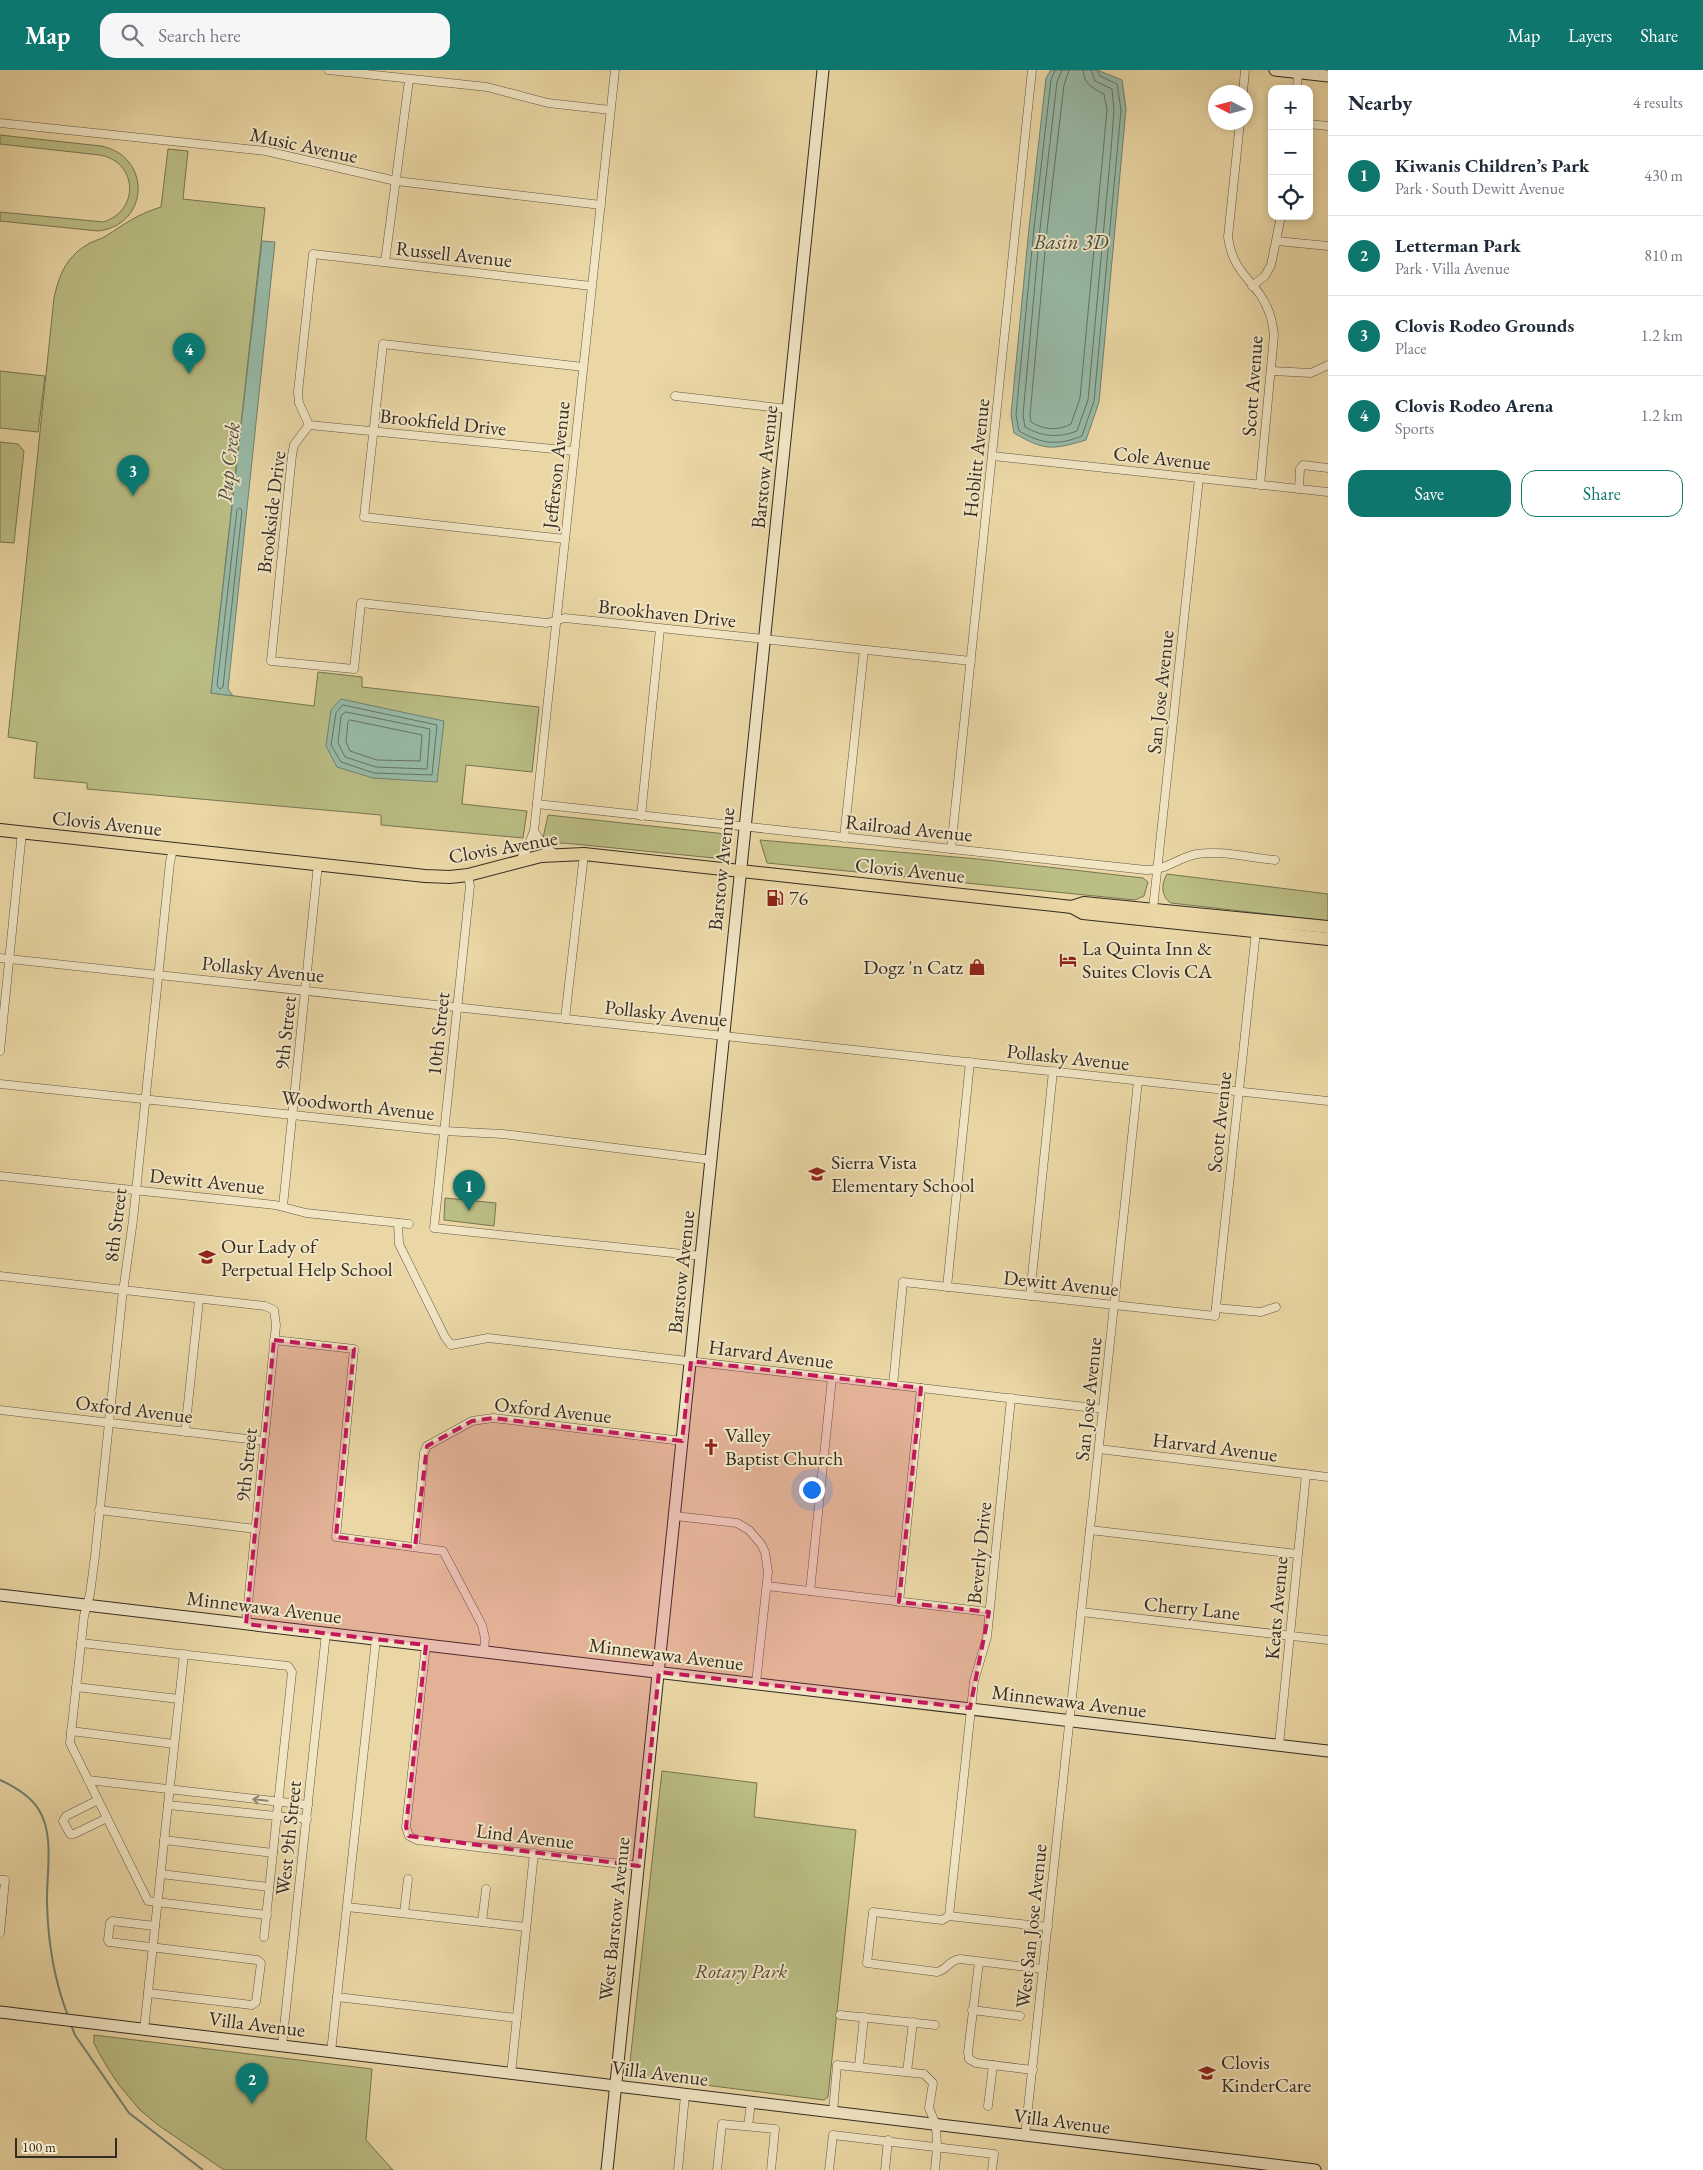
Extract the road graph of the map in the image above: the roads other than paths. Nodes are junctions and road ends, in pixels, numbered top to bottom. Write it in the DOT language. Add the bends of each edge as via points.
graph roads {
  1 [pos="328,70"];
  2 [pos="614,70"];
  3 [pos="823,70"];
  4 [pos="1032,70"];
  5 [pos="1246,70"];
  6 [pos="1275,70"];
  7 [pos="362,72"];
  8 [pos="1315,72"];
  9 [pos="1298,73"];
  10 [pos="1328,76"];
  11 [pos="409,80"];
  12 [pos="1244,85"];
  13 [pos="1297,85"];
  14 [pos="610,110"];
  15 [pos="0,124"];
  16 [pos="1313,124"];
  17 [pos="1328,126"];
  18 [pos="1239,130"];
  19 [pos="396,181"];
  20 [pos="601,205"];
  21 [pos="1281,220"];
  22 [pos="1278,241"];
  23 [pos="1328,246"];
  24 [pos="386,262"];
  25 [pos="591,286"];
  26 [pos="1252,286"];
  27 [pos="1328,365"];
  28 [pos="583,366"];
  29 [pos="1272,371"];
  30 [pos="675,396"];
  31 [pos="789,409"];
  32 [pos="309,425"];
  33 [pos="374,431"];
  34 [pos="574,451"];
  35 [pos="993,456"];
  36 [pos="1328,468"];
  37 [pos="1199,478"];
  38 [pos="1260,485"];
  39 [pos="1299,489"];
  40 [pos="1328,492"];
  41 [pos="565,540"];
  42 [pos="557,621"];
  43 [pos="660,629"];
  44 [pos="766,640"];
  45 [pos="864,650"];
  46 [pos="971,661"];
  47 [pos="354,669"];
  48 [pos="537,804"];
  49 [pos="641,816"];
  50 [pos="744,827"];
  51 [pos="0,830"];
  52 [pos="534,831"];
  53 [pos="22,832"];
  54 [pos="844,838"];
  55 [pos="174,849"];
  56 [pos="951,849"];
  57 [pos="555,854"];
  58 [pos="584,854"];
  59 [pos="520,860"];
  60 [pos="1275,860"];
  61 [pos="318,864"];
  62 [pos="1157,870"];
  63 [pos="740,871"];
  64 [pos="468,875"];
  65 [pos="1072,907"];
  66 [pos="1154,915"];
  67 [pos="1328,928"];
  68 [pos="1256,932"];
  69 [pos="1328,939"];
  70 [pos="0,958"];
  71 [pos="10,959"];
  72 [pos="158,975"];
  73 [pos="305,990"];
  74 [pos="457,1007"];
  75 [pos="565,1019"];
  76 [pos="724,1036"];
  77 [pos="0,1051"];
  78 [pos="970,1062"];
  79 [pos="1053,1071"];
  80 [pos="1138,1081"];
  81 [pos="0,1084"];
  82 [pos="1239,1092"];
  83 [pos="146,1099"];
  84 [pos="1328,1101"];
  85 [pos="293,1113"];
  86 [pos="444,1131"];
  87 [pos="712,1160"];
  88 [pos="0,1176"];
  89 [pos="136,1190"];
  90 [pos="283,1206"];
  91 [pos="398,1223"];
  92 [pos="409,1224"];
  93 [pos="702,1256"];
  94 [pos="0,1276"];
  95 [pos="947,1286"];
  96 [pos="123,1290"];
  97 [pos="1030,1296"];
  98 [pos="199,1300"];
  99 [pos="1114,1305"];
  100 [pos="1276,1307"];
  101 [pos="1216,1308"];
  102 [pos="1215,1316"];
  103 [pos="274,1340"];
  104 [pos="691,1361"];
  105 [pos="832,1378"];
  106 [pos="893,1385"];
  107 [pos="921,1388"];
  108 [pos="1011,1398"];
  109 [pos="1103,1409"];
  110 [pos="0,1410"];
  111 [pos="109,1423"];
  112 [pos="185,1432"];
  113 [pos="264,1440"];
  114 [pos="682,1441"];
  115 [pos="1099,1449"];
  116 [pos="1306,1474"];
  117 [pos="1328,1477"];
  118 [pos="99,1510"];
  119 [pos="675,1516"];
  120 [pos="256,1528"];
  121 [pos="1090,1530"];
  122 [pos="415,1547"];
  123 [pos="1297,1554"];
  124 [pos="767,1586"];
  125 [pos="810,1591"];
  126 [pos="0,1595"];
  127 [pos="899,1602"];
  128 [pos="87,1605"];
  129 [pos="990,1612"];
  130 [pos="1081,1612"];
  131 [pos="246,1624"];
  132 [pos="326,1633"];
  133 [pos="1289,1635"];
  134 [pos="376,1639"];
  135 [pos="1328,1640"];
  136 [pos="81,1643"];
  137 [pos="426,1645"];
  138 [pos="484,1652"];
  139 [pos="184,1654"];
  140 [pos="659,1672"];
  141 [pos="756,1683"];
  142 [pos="76,1687"];
  143 [pos="179,1699"];
  144 [pos="970,1708"];
  145 [pos="1070,1720"];
  146 [pos="71,1732"];
  147 [pos="174,1744"];
  148 [pos="1279,1745"];
  149 [pos="1328,1751"];
  150 [pos="88,1780"];
  151 [pos="169,1790"];
  152 [pos="98,1800"];
  153 [pos="278,1802"];
  154 [pos="168,1805"];
  155 [pos="308,1805"];
  156 [pos="276,1816"];
  157 [pos="107,1818"];
  158 [pos="307,1819"];
  159 [pos="164,1840"];
  160 [pos="273,1853"];
  161 [pos="534,1853"];
  162 [pos="638,1866"];
  163 [pos="161,1874"];
  164 [pos="408,1879"];
  165 [pos="3,1880"];
  166 [pos="269,1887"];
  167 [pos="486,1890"];
  168 [pos="158,1902"];
  169 [pos="347,1907"];
  170 [pos="1,1912"];
  171 [pos="404,1913"];
  172 [pos="267,1915"];
  173 [pos="949,1916"];
  174 [pos="482,1922"];
  175 [pos="155,1926"];
  176 [pos="526,1927"];
  177 [pos="1048,1927"];
  178 [pos="0,1934"];
  179 [pos="264,1937"];
  180 [pos="153,1947"];
  181 [pos="979,1962"];
  182 [pos="1043,1969"];
  183 [pos="148,1992"];
  184 [pos="337,1997"];
  185 [pos="972,2010"];
  186 [pos="0,2012"];
  187 [pos="840,2015"];
  188 [pos="1020,2016"];
  189 [pos="864,2017"];
  190 [pos="517,2018"];
  191 [pos="913,2022"];
  192 [pos="935,2025"];
  193 [pos="144,2030"];
  194 [pos="282,2046"];
  195 [pos="331,2052"];
  196 [pos="993,2065"];
  197 [pos="859,2066"];
  198 [pos="1033,2070"];
  199 [pos="907,2072"];
  200 [pos="510,2074"];
  201 [pos="616,2086"];
  202 [pos="685,2096"];
  203 [pos="751,2102"];
  204 [pos="988,2106"];
  205 [pos="833,2112"];
  206 [pos="748,2126"];
  207 [pos="936,2126"];
  208 [pos="1026,2136"];
  209 [pos="888,2140"];
  210 [pos="937,2147"];
  211 [pos="1297,2169"];
  212 [pos="606,2170"];
  213 [pos="678,2170"];
  214 [pos="717,2170"];
  215 [pos="771,2170"];
  216 [pos="829,2170"];
  217 [pos="884,2170"];
  218 [pos="935,2170"];
  219 [pos="992,2170"];
  220 [pos="1315,2170"];
  1 -- 7 [label="street"];
  2 -- 14 [label="street, Jefferson Avenue"];
  3 -- 31 [label="main road, Barstow Avenue"];
  4 -- 35 [label="street, Hoblitt Avenue"];
  5 -- 12 [label="street"];
  6 -- 9 [label="main road"];
  7 -- 11 [label="street"];
  8 -- 9 [label="main road"];
  8 -- 10 [label="main road"];
  9 -- 13 [label="street"];
  11 -- 14 [label="street" via="487,87 548,103"];
  11 -- 19 [label="street"];
  14 -- 20 [label="street, Jefferson Avenue"];
  15 -- 19 [label="street, Music Avenue" via="266,151"];
  16 -- 17 [label="street"];
  18 -- 26 [label="street, Scott Avenue" via="1228,237 1233,260"];
  19 -- 20 [label="street, Music Avenue"];
  19 -- 24 [label="street"];
  20 -- 25 [label="street, Jefferson Avenue"];
  21 -- 22 [label="street"];
  22 -- 23 [label="street"];
  22 -- 26 [label="street" via="1265,276"];
  24 -- 25 [label="street, Russell Avenue"];
  24 -- 32 [label="street, Russell Avenue" via="313,254 298,392 299,403"];
  25 -- 28 [label="street, Jefferson Avenue"];
  26 -- 29 [label="street, Scott Avenue" via="1269,311 1272,323"];
  27 -- 29 [label="street" via="1310,373"];
  28 -- 33 [label="street" via="383,344"];
  28 -- 34 [label="street, Jefferson Avenue"];
  29 -- 38 [label="street, Scott Avenue"];
  30 -- 31 [label="street"];
  31 -- 44 [label="main road, Barstow Avenue"];
  32 -- 33 [label="street, Brookfield Drive"];
  32 -- 47 [label="street, Brookside Drive" via="297,441 292,455 271,660"];
  33 -- 34 [label="street, Brookfield Drive"];
  33 -- 41 [label="street" via="364,517"];
  34 -- 41 [label="street, Jefferson Avenue"];
  35 -- 37 [label="street, Cole Avenue"];
  35 -- 46 [label="street, Hoblitt Avenue"];
  36 -- 39 [label="street" via="1302,465"];
  37 -- 38 [label="street, Cole Avenue"];
  37 -- 62 [label="street, San Jose Avenue"];
  38 -- 39 [label="street, Cole Avenue"];
  39 -- 40 [label="street, Cole Avenue"];
  41 -- 42 [label="street, Jefferson Avenue"];
  42 -- 43 [label="street, Brookhaven Drive" via="565,618"];
  42 -- 47 [label="street, Brookhaven Drive" via="547,623 361,603"];
  42 -- 48 [label="street, Jefferson Avenue"];
  43 -- 44 [label="street, Brookhaven Drive"];
  43 -- 49 [label="street"];
  44 -- 45 [label="street, Brookhaven Drive"];
  44 -- 50 [label="main road, Barstow Avenue"];
  45 -- 46 [label="street, Brookhaven Drive"];
  45 -- 54 [label="street"];
  46 -- 56 [label="street, Hoblitt Avenue"];
  48 -- 49 [label="street, Railroad Avenue"];
  48 -- 52 [label="street, Jefferson Avenue"];
  49 -- 50 [label="street, Railroad Avenue"];
  50 -- 54 [label="street, Railroad Avenue"];
  50 -- 63 [label="main road, Barstow Avenue"];
  51 -- 53 [label="main road, Clovis Avenue"];
  52 -- 57 [label="street" via="544,846"];
  52 -- 59 [label="street, Jefferson Avenue"];
  53 -- 55 [label="main road, Clovis Avenue"];
  53 -- 71 [label="street"];
  54 -- 56 [label="street, Railroad Avenue"];
  55 -- 61 [label="main road, Clovis Avenue"];
  55 -- 72 [label="street, 8th Street"];
  56 -- 62 [label="street, Railroad Avenue"];
  57 -- 58 [label="main road, Clovis Avenue"];
  57 -- 59 [label="main road, Clovis Avenue"];
  58 -- 63 [label="main road, Clovis Avenue"];
  58 -- 75 [label="street"];
  59 -- 64 [label="main road, Clovis Avenue"];
  60 -- 62 [label="street, Railroad Avenue" via="1200,854"];
  61 -- 64 [label="main road, Clovis Avenue" via="425,876"];
  61 -- 73 [label="street, 9th Street"];
  62 -- 66 [label="street, San Jose Avenue"];
  63 -- 65 [label="main road, Clovis Avenue"];
  63 -- 76 [label="main road, Barstow Avenue"];
  64 -- 74 [label="street, 10th Street" via="470,887"];
  65 -- 66 [label="main road, Clovis Avenue" via="1083,914"];
  65 -- 66 [label="main road, Clovis Avenue" via="1084,902"];
  66 -- 67 [label="main road" via="1237,917"];
  66 -- 68 [label="main road, Clovis Avenue"];
  67 -- 68 [label="main road" via="1299,931 1263,927"];
  68 -- 69 [label="main road, Clovis Avenue"];
  68 -- 82 [label="street, Scott Avenue"];
  70 -- 71 [label="street, Pollasky Avenue"];
  71 -- 72 [label="street, Pollasky Avenue"];
  71 -- 77 [label="street"];
  72 -- 73 [label="street, Pollasky Avenue"];
  72 -- 83 [label="street, 8th Street"];
  73 -- 74 [label="street, Pollasky Avenue"];
  73 -- 85 [label="street, 9th Street"];
  74 -- 75 [label="street, Pollasky Avenue"];
  74 -- 86 [label="street, 10th Street"];
  75 -- 76 [label="street, Pollasky Avenue"];
  76 -- 78 [label="street, Pollasky Avenue"];
  76 -- 87 [label="main road, Barstow Avenue"];
  78 -- 79 [label="street, Pollasky Avenue"];
  78 -- 95 [label="street"];
  79 -- 80 [label="street, Pollasky Avenue"];
  79 -- 97 [label="street"];
  80 -- 82 [label="street, Pollasky Avenue"];
  80 -- 99 [label="street, San Jose Avenue"];
  81 -- 83 [label="street, Woodworth Avenue"];
  82 -- 84 [label="street, Pollasky Avenue"];
  82 -- 101 [label="street, Scott Avenue"];
  83 -- 85 [label="street, Woodworth Avenue"];
  83 -- 89 [label="street, 8th Street"];
  85 -- 86 [label="street, Woodworth Avenue"];
  85 -- 90 [label="street, 9th Street"];
  86 -- 87 [label="street, Woodworth Avenue" via="503,1134"];
  86 -- 93 [label="street, 10th Street" via="434,1228"];
  87 -- 93 [label="main road, Barstow Avenue"];
  88 -- 89 [label="street, Dewitt Avenue"];
  89 -- 90 [label="street, Dewitt Avenue"];
  89 -- 96 [label="street, 8th Street"];
  90 -- 91 [label="street, Dewitt Avenue" via="306,1213"];
  91 -- 92 [label="street, Dewitt Avenue"];
  91 -- 104 [label="street, Harvard Avenue" via="399,1244 452,1345 488,1338"];
  93 -- 104 [label="main road, Barstow Avenue"];
  94 -- 96 [label="street"];
  95 -- 97 [label="street, Dewitt Avenue"];
  95 -- 106 [label="street, Dewitt Avenue" via="904,1282"];
  96 -- 98 [label="street"];
  96 -- 111 [label="street, 8th Street"];
  97 -- 99 [label="street, Dewitt Avenue"];
  98 -- 103 [label="street, 9th Street" via="265,1306 274,1310"];
  98 -- 112 [label="street"];
  99 -- 102 [label="street, Dewitt Avenue"];
  99 -- 109 [label="street, San Jose Avenue"];
  100 -- 101 [label="street" via="1261,1312"];
  101 -- 102 [label="street, Scott Avenue"];
  103 -- 113 [label="street, 9th Street"];
  103 -- 122 [label="street" via="354,1349 336,1537"];
  104 -- 105 [label="street, Harvard Avenue"];
  104 -- 114 [label="main road, Barstow Avenue"];
  105 -- 106 [label="street, Harvard Avenue"];
  105 -- 125 [label="street"];
  106 -- 107 [label="street, Harvard Avenue"];
  107 -- 108 [label="street, Harvard Avenue"];
  107 -- 127 [label="street"];
  108 -- 109 [label="street, Harvard Avenue"];
  108 -- 129 [label="street, Beverly Drive"];
  109 -- 115 [label="street, San Jose Avenue"];
  110 -- 111 [label="street, Oxford Avenue"];
  111 -- 112 [label="street, Oxford Avenue"];
  111 -- 118 [label="street, 8th Street"];
  112 -- 113 [label="street, Oxford Avenue"];
  113 -- 120 [label="street, 9th Street"];
  114 -- 119 [label="main road, Barstow Avenue"];
  114 -- 122 [label="street, Oxford Avenue" via="493,1418 472,1421 427,1446"];
  115 -- 116 [label="street, Harvard Avenue"];
  115 -- 121 [label="street, San Jose Avenue"];
  116 -- 117 [label="street, Harvard Avenue"];
  116 -- 123 [label="street, Keats Avenue"];
  118 -- 120 [label="street"];
  118 -- 128 [label="street, 8th Street"];
  119 -- 124 [label="street" via="737,1523 749,1530 765,1552"];
  119 -- 140 [label="main road, Barstow Avenue"];
  120 -- 131 [label="street, 9th Street"];
  121 -- 123 [label="street"];
  121 -- 130 [label="street, San Jose Avenue"];
  122 -- 138 [label="street" via="443,1551 447,1557 482,1625"];
  123 -- 133 [label="street, Keats Avenue"];
  124 -- 125 [label="street"];
  124 -- 141 [label="street"];
  125 -- 127 [label="street"];
  126 -- 128 [label="main road, Minnewawa Avenue"];
  127 -- 129 [label="street"];
  128 -- 131 [label="main road, Minnewawa Avenue"];
  128 -- 136 [label="street, 8th Street"];
  129 -- 144 [label="street, Beverly Drive"];
  130 -- 133 [label="street, Cherry Lane"];
  130 -- 145 [label="street, San Jose Avenue"];
  131 -- 132 [label="main road, Minnewawa Avenue"];
  132 -- 134 [label="main road, Minnewawa Avenue"];
  132 -- 155 [label="street, West 9th Street"];
  133 -- 135 [label="street, Cherry Lane"];
  133 -- 148 [label="street, Keats Avenue"];
  134 -- 137 [label="main road, Minnewawa Avenue"];
  134 -- 169 [label="street"];
  136 -- 139 [label="street"];
  136 -- 142 [label="street, 8th Street"];
  137 -- 138 [label="main road, Minnewawa Avenue"];
  137 -- 161 [label="street, Lind Avenue" via="406,1827 408,1836 416,1840"];
  138 -- 140 [label="main road, Minnewawa Avenue"];
  139 -- 143 [label="street"];
  139 -- 153 [label="street" via="288,1666 292,1672"];
  140 -- 141 [label="main road, Minnewawa Avenue"];
  140 -- 162 [label="main road, West Barstow Avenue"];
  141 -- 144 [label="main road, Minnewawa Avenue"];
  142 -- 143 [label="street"];
  142 -- 146 [label="street, 8th Street"];
  143 -- 147 [label="street"];
  144 -- 145 [label="main road, Minnewawa Avenue"];
  144 -- 173 [label="street, Beverly Drive"];
  145 -- 148 [label="main road, Minnewawa Avenue"];
  145 -- 177 [label="street, West San Jose Avenue"];
  146 -- 147 [label="street"];
  146 -- 150 [label="street, 8th Street" via="70,1743"];
  147 -- 151 [label="street"];
  148 -- 149 [label="main road, Minnewawa Avenue"];
  150 -- 151 [label="street"];
  150 -- 152 [label="street, 8th Street"];
  153 -- 151 [label="street, one-way"];
  151 -- 154 [label="street"];
  152 -- 157 [label="street, 8th Street"];
  152 -- 157 [label="street" via="66,1816 63,1821 70,1834 74,1834"];
  153 -- 155 [label="street"];
  153 -- 156 [label="street"];
  154 -- 156 [label="street"];
  154 -- 159 [label="street"];
  155 -- 158 [label="street, West 9th Street"];
  156 -- 158 [label="street"];
  156 -- 160 [label="street"];
  157 -- 168 [label="street, 8th Street" via="148,1901"];
  158 -- 194 [label="street, West 9th Street"];
  159 -- 160 [label="street"];
  159 -- 163 [label="street"];
  160 -- 166 [label="street"];
  161 -- 162 [label="street, Lind Avenue"];
  161 -- 176 [label="street"];
  162 -- 201 [label="main road, West Barstow Avenue"];
  163 -- 166 [label="street"];
  163 -- 168 [label="street"];
  164 -- 171 [label="street"];
  165 -- 170 [label="street"];
  166 -- 172 [label="street"];
  167 -- 174 [label="street"];
  168 -- 172 [label="street"];
  168 -- 175 [label="street"];
  169 -- 171 [label="street"];
  169 -- 184 [label="street"];
  170 -- 178 [label="street"];
  171 -- 174 [label="street"];
  172 -- 179 [label="street"];
  173 -- 177 [label="street"];
  173 -- 181 [label="street" via="942,1920 873,1912 867,1963 937,1972 955,1960"];
  174 -- 176 [label="street"];
  175 -- 180 [label="street"];
  175 -- 180 [label="street" via="112,1921 108,1940"];
  176 -- 190 [label="street"];
  177 -- 182 [label="street, West San Jose Avenue"];
  180 -- 183 [label="street"];
  180 -- 183 [label="street" via="261,1963 256,2002 252,2004"];
  181 -- 182 [label="street"];
  181 -- 185 [label="street"];
  182 -- 198 [label="street, West San Jose Avenue"];
  183 -- 193 [label="street"];
  184 -- 190 [label="street"];
  184 -- 195 [label="street"];
  185 -- 188 [label="street"];
  185 -- 196 [label="street" via="969,2059"];
  186 -- 193 [label="main road, Villa Avenue"];
  187 -- 189 [label="street"];
  189 -- 191 [label="street"];
  189 -- 197 [label="street"];
  190 -- 200 [label="street"];
  191 -- 192 [label="street"];
  191 -- 199 [label="street"];
  193 -- 194 [label="main road, Villa Avenue"];
  194 -- 195 [label="main road, Villa Avenue"];
  195 -- 200 [label="main road, Villa Avenue"];
  196 -- 198 [label="street"];
  196 -- 204 [label="street"];
  197 -- 199 [label="street"];
  197 -- 205 [label="street" via="837,2065"];
  198 -- 208 [label="street, West San Jose Avenue"];
  199 -- 207 [label="street" via="924,2074 933,2083 929,2108"];
  200 -- 201 [label="main road, Villa Avenue"];
  201 -- 202 [label="main road, Villa Avenue"];
  201 -- 212 [label="main road, West Barstow Avenue"];
  202 -- 203 [label="main road, Villa Avenue"];
  202 -- 213 [label="street"];
  203 -- 205 [label="main road, Villa Avenue"];
  203 -- 206 [label="street"];
  205 -- 207 [label="main road, Villa Avenue"];
  206 -- 214 [label="street" via="722,2124"];
  206 -- 215 [label="street" via="775,2129"];
  207 -- 208 [label="main road, Villa Avenue"];
  207 -- 210 [label="street"];
  208 -- 211 [label="main road, Villa Avenue"];
  209 -- 210 [label="street"];
  209 -- 216 [label="street" via="833,2135"];
  209 -- 217 [label="street"];
  210 -- 218 [label="street"];
  210 -- 219 [label="street" via="994,2154"];
  211 -- 220 [label="main road, Villa Avenue"];
}
